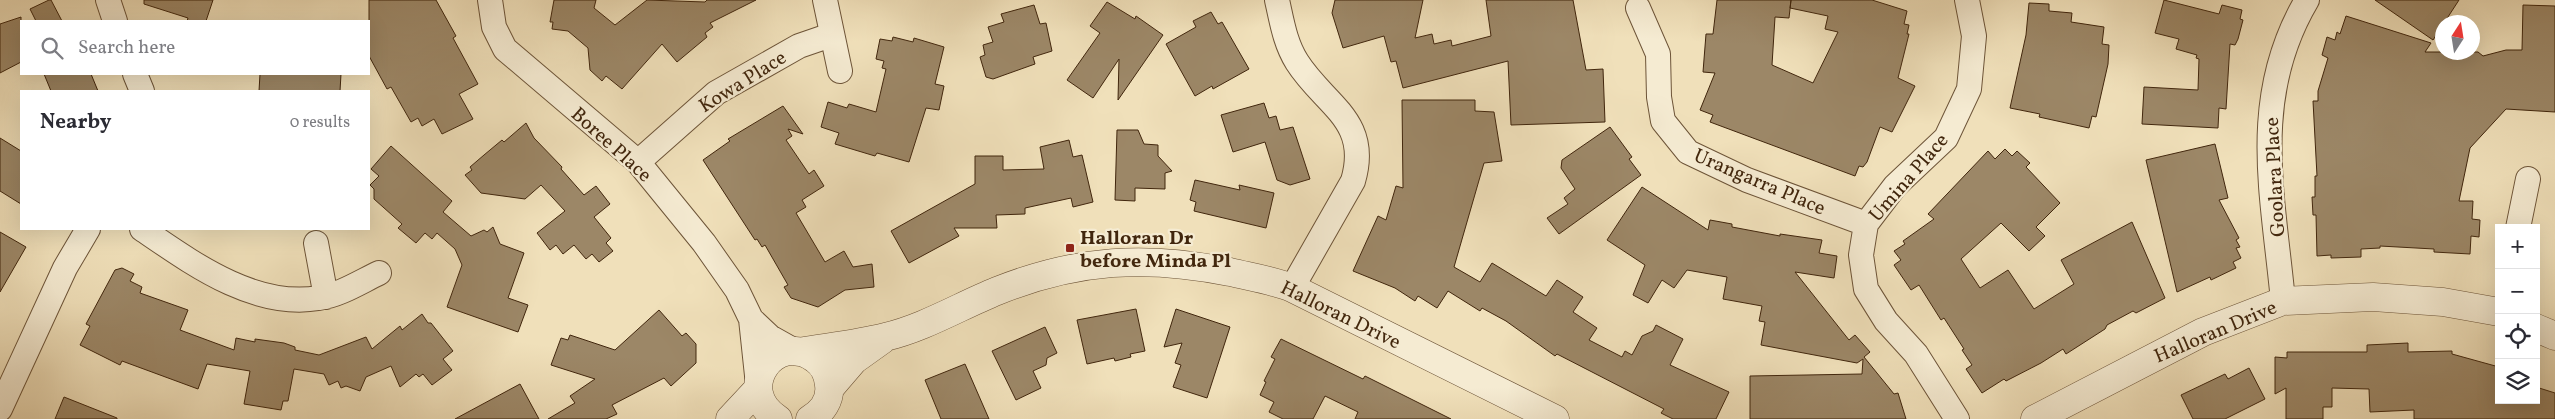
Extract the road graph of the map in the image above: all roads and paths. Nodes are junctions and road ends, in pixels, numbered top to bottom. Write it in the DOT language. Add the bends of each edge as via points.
graph roads {
  1 [pos="108,0"];
  2 [pos="490,0"];
  3 [pos="825,0"];
  4 [pos="1277,0"];
  5 [pos="1967,0"];
  6 [pos="2307,0"];
  7 [pos="1638,8"];
  8 [pos="115,20"];
  9 [pos="831,35"];
  10 [pos="840,71"];
  11 [pos="135,75"];
  12 [pos="142,90"];
  13 [pos="638,162"];
  14 [pos="2528,179"];
  15 [pos="1866,224"];
  16 [pos="2519,224"];
  17 [pos="87,230"];
  18 [pos="144,230"];
  19 [pos="316,243"];
  20 [pos="379,273"];
  21 [pos="1292,288"];
  22 [pos="326,297"];
  23 [pos="2283,301"];
  24 [pos="2495,311"];
  25 [pos="751,319"];
  26 [pos="2540,330"];
  27 [pos="2555,336"];
  28 [pos="886,337"];
  29 [pos="797,351"];
  30 [pos="758,387"];
  31 [pos="831,401"];
  32 [pos="0,409"];
  33 [pos="730,419"];
  34 [pos="778,419"];
  35 [pos="810,419"];
  36 [pos="1555,419"];
  37 [pos="1958,419"];
  38 [pos="2035,419"];
  1 -- 8 [label="street"];
  2 -- 13 [label="street, Boree Place" via="494,27 510,56"];
  3 -- 9 [label="street"];
  4 -- 21 [label="street" via="1292,54 1303,72 1343,115 1354,134 1357,152 1356,170 1350,186"];
  5 -- 15 [label="street, Umina Place" via="1974,36 1969,90 1946,138 1895,186"];
  6 -- 23 [label="street, Goolara Place" via="2280,59 2269,119"];
  7 -- 15 [label="street, Urangarra Place" via="1658,54 1659,97 1664,121 1688,152 1747,180"];
  9 -- 10 [label="street"];
  9 -- 13 [label="street, Kowa Place" via="799,46 716,93"];
  11 -- 12 [label="street"];
  13 -- 25 [label="street, Boree Place" via="719,264 740,295"];
  14 -- 16 [label="street"];
  15 -- 37 [label="street, Umina Place" via="1861,255 1866,289 1886,321 1916,354"];
  17 -- 32 [label="street" via="65,268"];
  18 -- 22 [label="street" via="204,270 230,282 277,297"];
  19 -- 22 [label="street"];
  20 -- 22 [label="street"];
  21 -- 28 [label="street, Halloran Drive" via="1274,281 1188,264 1123,261 1055,271"];
  21 -- 36 [label="street, Halloran Drive"];
  23 -- 24 [label="street, Halloran Drive" via="2374,297 2443,302"];
  23 -- 38 [label="street, Halloran Drive" via="2203,332"];
  25 -- 29 [label="street, Boree Place" via="770,337"];
  25 -- 30 [label="street, Boree Place"];
  26 -- 27 [label="street"];
  28 -- 29 [label="street, Halloran Drive"];
  28 -- 31 [label="street, Halloran Drive" via="854,360"];
  29 -- 30 [label="street, Halloran Drive" via="783,353 767,363"];
  29 -- 31 [label="street" via="821,364 828,376"];
  30 -- 33 [label="street"];
  30 -- 34 [label="street" via="764,407"];
  31 -- 35 [label="street, Halloran Drive"];
}
